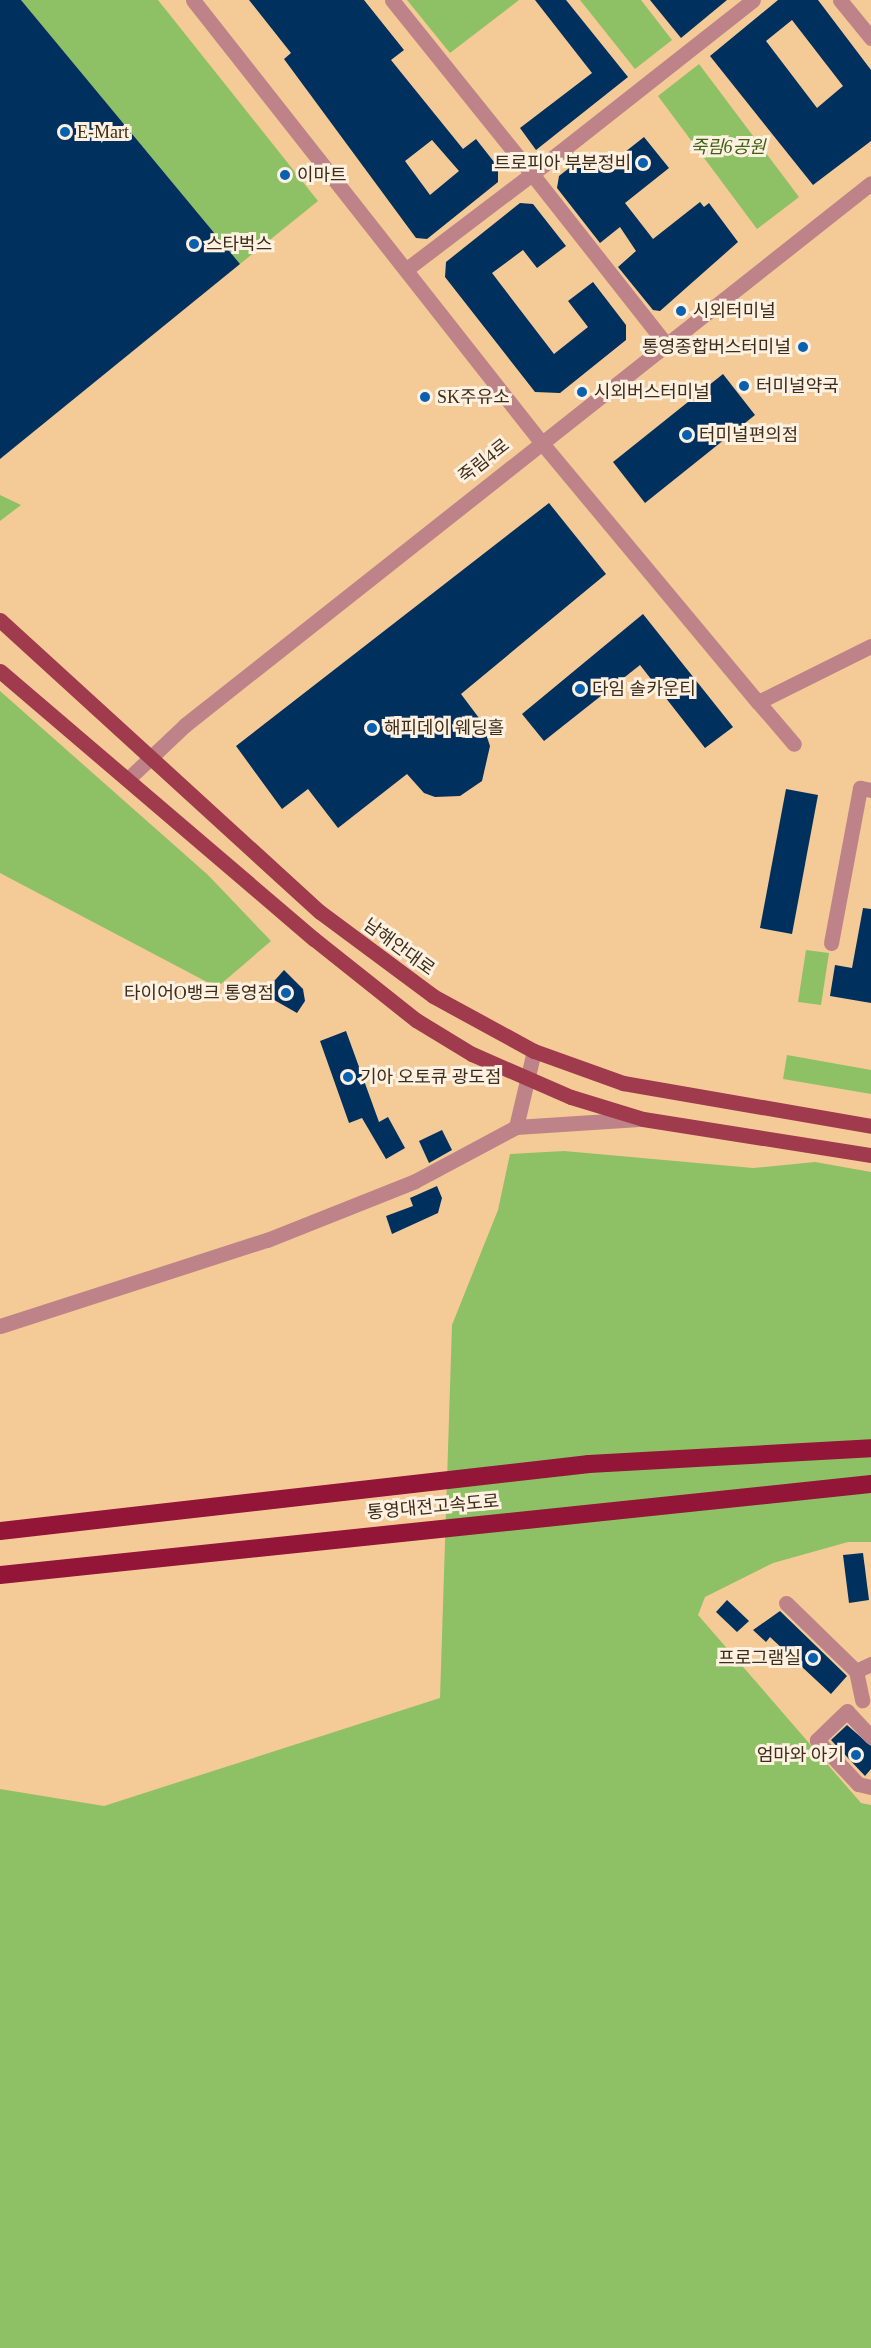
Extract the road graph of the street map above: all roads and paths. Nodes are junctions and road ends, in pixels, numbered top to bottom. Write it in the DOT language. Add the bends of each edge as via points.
graph roads {
  1 [pos="193,0"];
  2 [pos="392,0"];
  3 [pos="753,0"];
  4 [pos="840,0"];
  5 [pos="871,38"];
  6 [pos="532,174"];
  7 [pos="871,183"];
  8 [pos="408,268"];
  9 [pos="666,344"];
  10 [pos="541,442"];
  11 [pos="0,620"];
  12 [pos="871,646"];
  13 [pos="0,671"];
  14 [pos="758,702"];
  15 [pos="794,744"];
  16 [pos="151,758"];
  17 [pos="129,778"];
  18 [pos="871,790"];
  19 [pos="831,943"];
  20 [pos="534,1051"];
  21 [pos="528,1080"];
  22 [pos="643,1119"];
  23 [pos="516,1126"];
  24 [pos="871,1126"];
  25 [pos="871,1155"];
  26 [pos="0,1326"];
  27 [pos="871,1448"];
  28 [pos="871,1484"];
  29 [pos="0,1531"];
  30 [pos="0,1575"];
  31 [pos="786,1603"];
  32 [pos="871,1664"];
  33 [pos="855,1671"];
  34 [pos="862,1700"];
  35 [pos="871,1737"];
  36 [pos="871,1787"];
  1 -- 8 [label="street"];
  2 -- 6 [label="street"];
  3 -- 6 [label="street"];
  4 -- 5 [label="street"];
  6 -- 8 [label="street"];
  6 -- 9 [label="street"];
  7 -- 9 [label="street, 죽림4로"];
  8 -- 10 [label="street"];
  9 -- 10 [label="street, 죽림4로"];
  10 -- 14 [label="street"];
  10 -- 16 [label="street, 죽림4로"];
  11 -- 16 [label="main road, 남해안대로"];
  12 -- 14 [label="street"];
  13 -- 17 [label="main road"];
  14 -- 15 [label="street"];
  16 -- 17 [label="street, 죽림4로"];
  16 -- 20 [label="main road, 남해안대로" via="320,912 433,996"];
  17 -- 21 [label="main road" via="416,1020"];
  18 -- 19 [label="street" via="860,789"];
  20 -- 21 [label="street"];
  20 -- 24 [label="main road, 남해안대로" via="623,1083"];
  21 -- 22 [label="main road"];
  21 -- 23 [label="street"];
  22 -- 23 [label="street"];
  22 -- 25 [label="main road"];
  23 -- 26 [label="street" via="415,1181 267,1240"];
  27 -- 29 [label="highway, 통영대전고속도로" via="589,1464"];
  28 -- 30 [label="highway, 통영대전고속도로"];
  31 -- 33 [label="street"];
  32 -- 33 [label="street"];
  33 -- 34 [label="street"];
  35 -- 36 [label="street" via="848,1711 817,1740 858,1784"];
}
